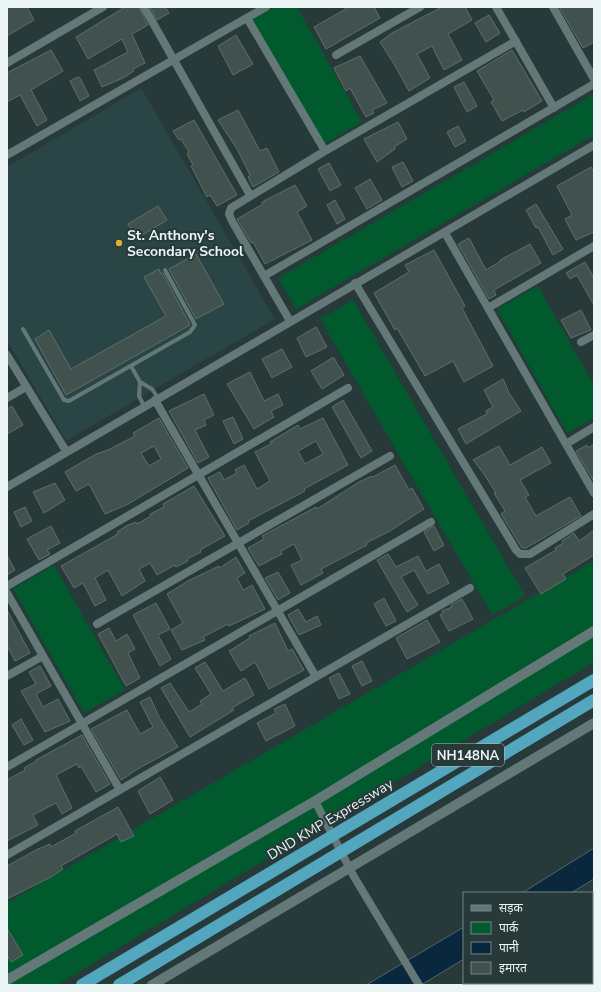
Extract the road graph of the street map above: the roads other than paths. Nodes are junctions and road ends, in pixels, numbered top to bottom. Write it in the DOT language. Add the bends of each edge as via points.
graph roads {
  1 [pos="103,7"];
  2 [pos="144,7"];
  3 [pos="266,7"];
  4 [pos="420,7"];
  5 [pos="496,7"];
  6 [pos="553,7"];
  7 [pos="247,18"];
  8 [pos="516,41"];
  9 [pos="336,55"];
  10 [pos="174,60"];
  11 [pos="7,63"];
  12 [pos="594,79"];
  13 [pos="594,84"];
  14 [pos="554,108"];
  15 [pos="594,145"];
  16 [pos="325,151"];
  17 [pos="7,155"];
  18 [pos="250,195"];
  19 [pos="444,233"];
  20 [pos="594,246"];
  21 [pos="165,270"];
  22 [pos="264,276"];
  23 [pos="355,283"];
  24 [pos="488,308"];
  25 [pos="290,320"];
  26 [pos="24,329"];
  27 [pos="594,335"];
  28 [pos="581,342"];
  29 [pos="7,355"];
  30 [pos="131,366"];
  31 [pos="140,382"];
  32 [pos="26,387"];
  33 [pos="348,388"];
  34 [pos="7,398"];
  35 [pos="156,399"];
  36 [pos="144,406"];
  37 [pos="594,427"];
  38 [pos="566,444"];
  39 [pos="66,452"];
  40 [pos="390,456"];
  41 [pos="198,475"];
  42 [pos="7,487"];
  43 [pos="594,493"];
  44 [pos="594,514"];
  45 [pos="431,522"];
  46 [pos="238,543"];
  47 [pos="7,586"];
  48 [pos="470,588"];
  49 [pos="7,593"];
  50 [pos="277,610"];
  51 [pos="97,624"];
  52 [pos="594,631"];
  53 [pos="43,656"];
  54 [pos="7,676"];
  55 [pos="316,677"];
  56 [pos="594,680"];
  57 [pos="594,700"];
  58 [pos="594,723"];
  59 [pos="82,724"];
  60 [pos="7,767"];
  61 [pos="120,790"];
  62 [pos="315,801"];
  63 [pos="7,855"];
  64 [pos="352,872"];
  65 [pos="7,980"];
  66 [pos="82,985"];
  67 [pos="119,985"];
  68 [pos="152,985"];
  69 [pos="419,985"];
  1 -- 11 [label="street"];
  2 -- 10 [label="street"];
  3 -- 7 [label="street"];
  4 -- 9 [label="street"];
  5 -- 8 [label="street"];
  6 -- 12 [label="street"];
  7 -- 10 [label="street"];
  7 -- 16 [label="street"];
  8 -- 14 [label="street"];
  8 -- 16 [label="street"];
  10 -- 17 [label="street"];
  10 -- 18 [label="street"];
  13 -- 14 [label="street"];
  14 -- 22 [label="street"];
  15 -- 19 [label="street"];
  16 -- 18 [label="street"];
  18 -- 22 [label="street" via="231,208 229,214"];
  19 -- 23 [label="street"];
  19 -- 24 [label="street"];
  20 -- 24 [label="street"];
  21 -- 30 [label="lane" via="195,325 190,332"];
  22 -- 25 [label="street"];
  23 -- 25 [label="street"];
  23 -- 44 [label="street" via="520,554 530,554"];
  24 -- 38 [label="street"];
  25 -- 35 [label="street"];
  26 -- 30 [label="lane" via="64,400 69,401"];
  27 -- 28 [label="street"];
  29 -- 32 [label="street"];
  30 -- 31 [label="lane"];
  31 -- 35 [label="lane" via="152,389"];
  31 -- 36 [label="lane" via="139,396"];
  32 -- 34 [label="street"];
  32 -- 39 [label="street"];
  33 -- 41 [label="street"];
  35 -- 36 [label="street"];
  35 -- 41 [label="street"];
  36 -- 39 [label="street"];
  37 -- 38 [label="street"];
  38 -- 43 [label="street"];
  39 -- 42 [label="street"];
  40 -- 46 [label="street"];
  41 -- 46 [label="street"];
  41 -- 47 [label="street"];
  45 -- 50 [label="street"];
  46 -- 50 [label="street"];
  46 -- 51 [label="street"];
  48 -- 55 [label="street"];
  49 -- 53 [label="street"];
  50 -- 55 [label="street"];
  50 -- 59 [label="street"];
  52 -- 62 [label="street"];
  53 -- 54 [label="street"];
  53 -- 59 [label="street"];
  55 -- 61 [label="street"];
  56 -- 66 [label="highway, DND KMP Expressway / NH148NA"];
  57 -- 67 [label="highway, NH148NA"];
  58 -- 64 [label="street"];
  59 -- 60 [label="street"];
  59 -- 61 [label="street"];
  61 -- 63 [label="street"];
  62 -- 64 [label="street"];
  62 -- 65 [label="street"];
  64 -- 68 [label="street"];
  64 -- 69 [label="street"];
}
